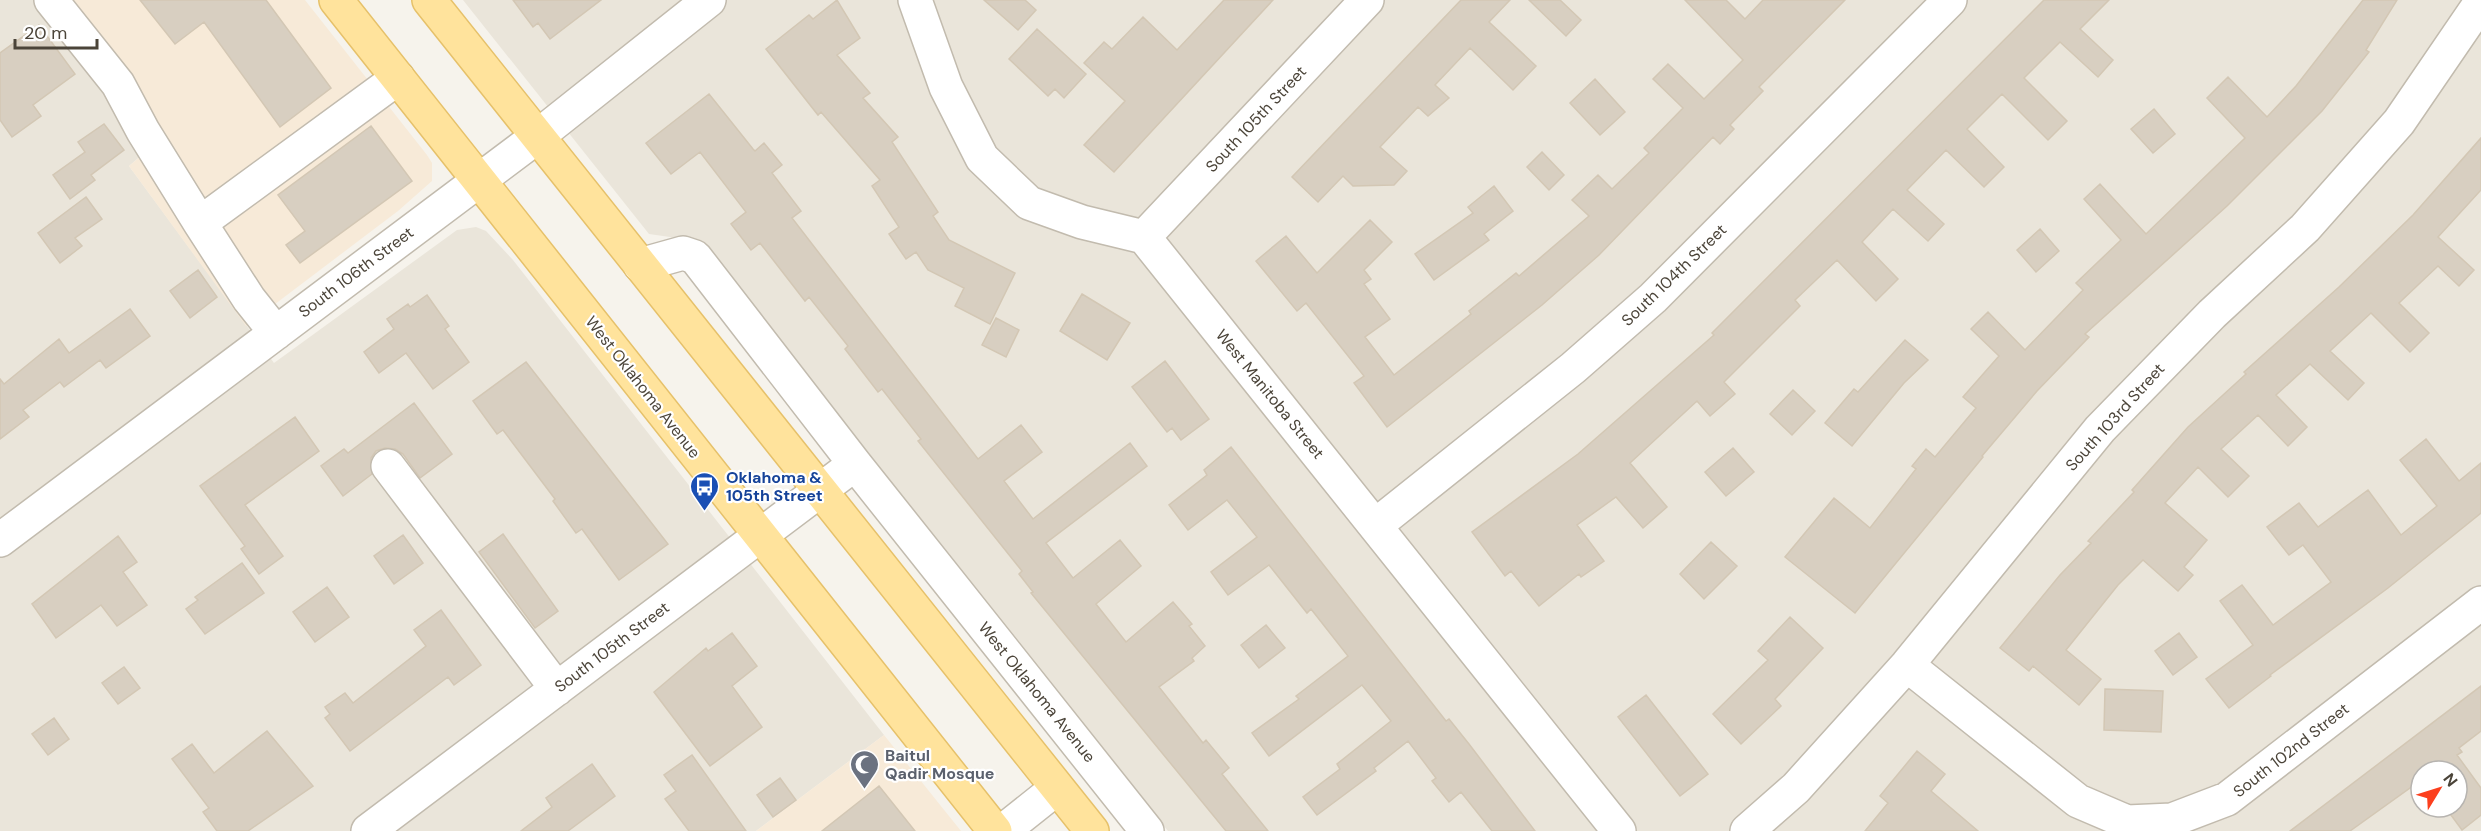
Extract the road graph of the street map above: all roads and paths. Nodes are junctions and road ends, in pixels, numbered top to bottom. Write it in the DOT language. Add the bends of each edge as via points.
graph roads {
  1 [pos="51,0"];
  2 [pos="336,0"];
  3 [pos="429,0"];
  4 [pos="709,0"];
  5 [pos="915,0"];
  6 [pos="1367,0"];
  7 [pos="1950,0"];
  8 [pos="2481,2"];
  9 [pos="398,78"];
  10 [pos="538,136"];
  11 [pos="479,180"];
  12 [pos="200,223"];
  13 [pos="1144,237"];
  14 [pos="640,265"];
  15 [pos="276,333"];
  16 [pos="855,464"];
  17 [pos="388,466"];
  18 [pos="819,489"];
  19 [pos="1376,525"];
  20 [pos="761,535"];
  21 [pos="0,540"];
  22 [pos="2481,603"];
  23 [pos="1907,665"];
  24 [pos="557,689"];
  25 [pos="1058,788"];
  26 [pos="368,831"];
  27 [pos="995,831"];
  28 [pos="1002,831"];
  29 [pos="1092,831"];
  30 [pos="1147,831"];
  31 [pos="1619,831"];
  32 [pos="1747,831"];
  1 -- 12 [label="street" via="118,84"];
  2 -- 9 [label="main road, West Oklahoma Avenue"];
  3 -- 10 [label="main road"];
  4 -- 10 [label="street, South 106th Street"];
  5 -- 13 [label="street" via="946,87 982,158 1029,203 1082,222"];
  6 -- 13 [label="street, South 105th Street"];
  7 -- 19 [label="street, South 104th Street" via="1653,298 1574,368"];
  8 -- 23 [label="street, South 103rd Street" via="2399,122 2305,228 2212,314 2100,429"];
  9 -- 11 [label="main road, West Oklahoma Avenue"];
  9 -- 12 [label="street"];
  10 -- 11 [label="street, South 106th Street"];
  10 -- 14 [label="main road"];
  11 -- 15 [label="street, South 106th Street"];
  11 -- 20 [label="main road, West Oklahoma Avenue"];
  12 -- 15 [label="street"];
  13 -- 19 [label="street, West Manitoba Street"];
  14 -- 16 [label="street, West Oklahoma Avenue" via="683,253 695,257"];
  14 -- 18 [label="main road"];
  15 -- 21 [label="street, South 106th Street"];
  16 -- 18 [label="street, South 105th Street"];
  16 -- 30 [label="street, West Oklahoma Avenue"];
  17 -- 24 [label="street"];
  18 -- 20 [label="street, South 105th Street"];
  18 -- 25 [label="main road"];
  19 -- 31 [label="street, West Manitoba Street"];
  20 -- 24 [label="street, South 105th Street"];
  20 -- 27 [label="main road, West Oklahoma Avenue"];
  22 -- 23 [label="street, South 102nd Street" via="2227,799 2172,820 2127,822 2078,801"];
  23 -- 32 [label="street, South 103rd Street" via="1796,788"];
  24 -- 26 [label="street, South 105th Street"];
  25 -- 28 [label="street"];
  25 -- 29 [label="main road"];
}
